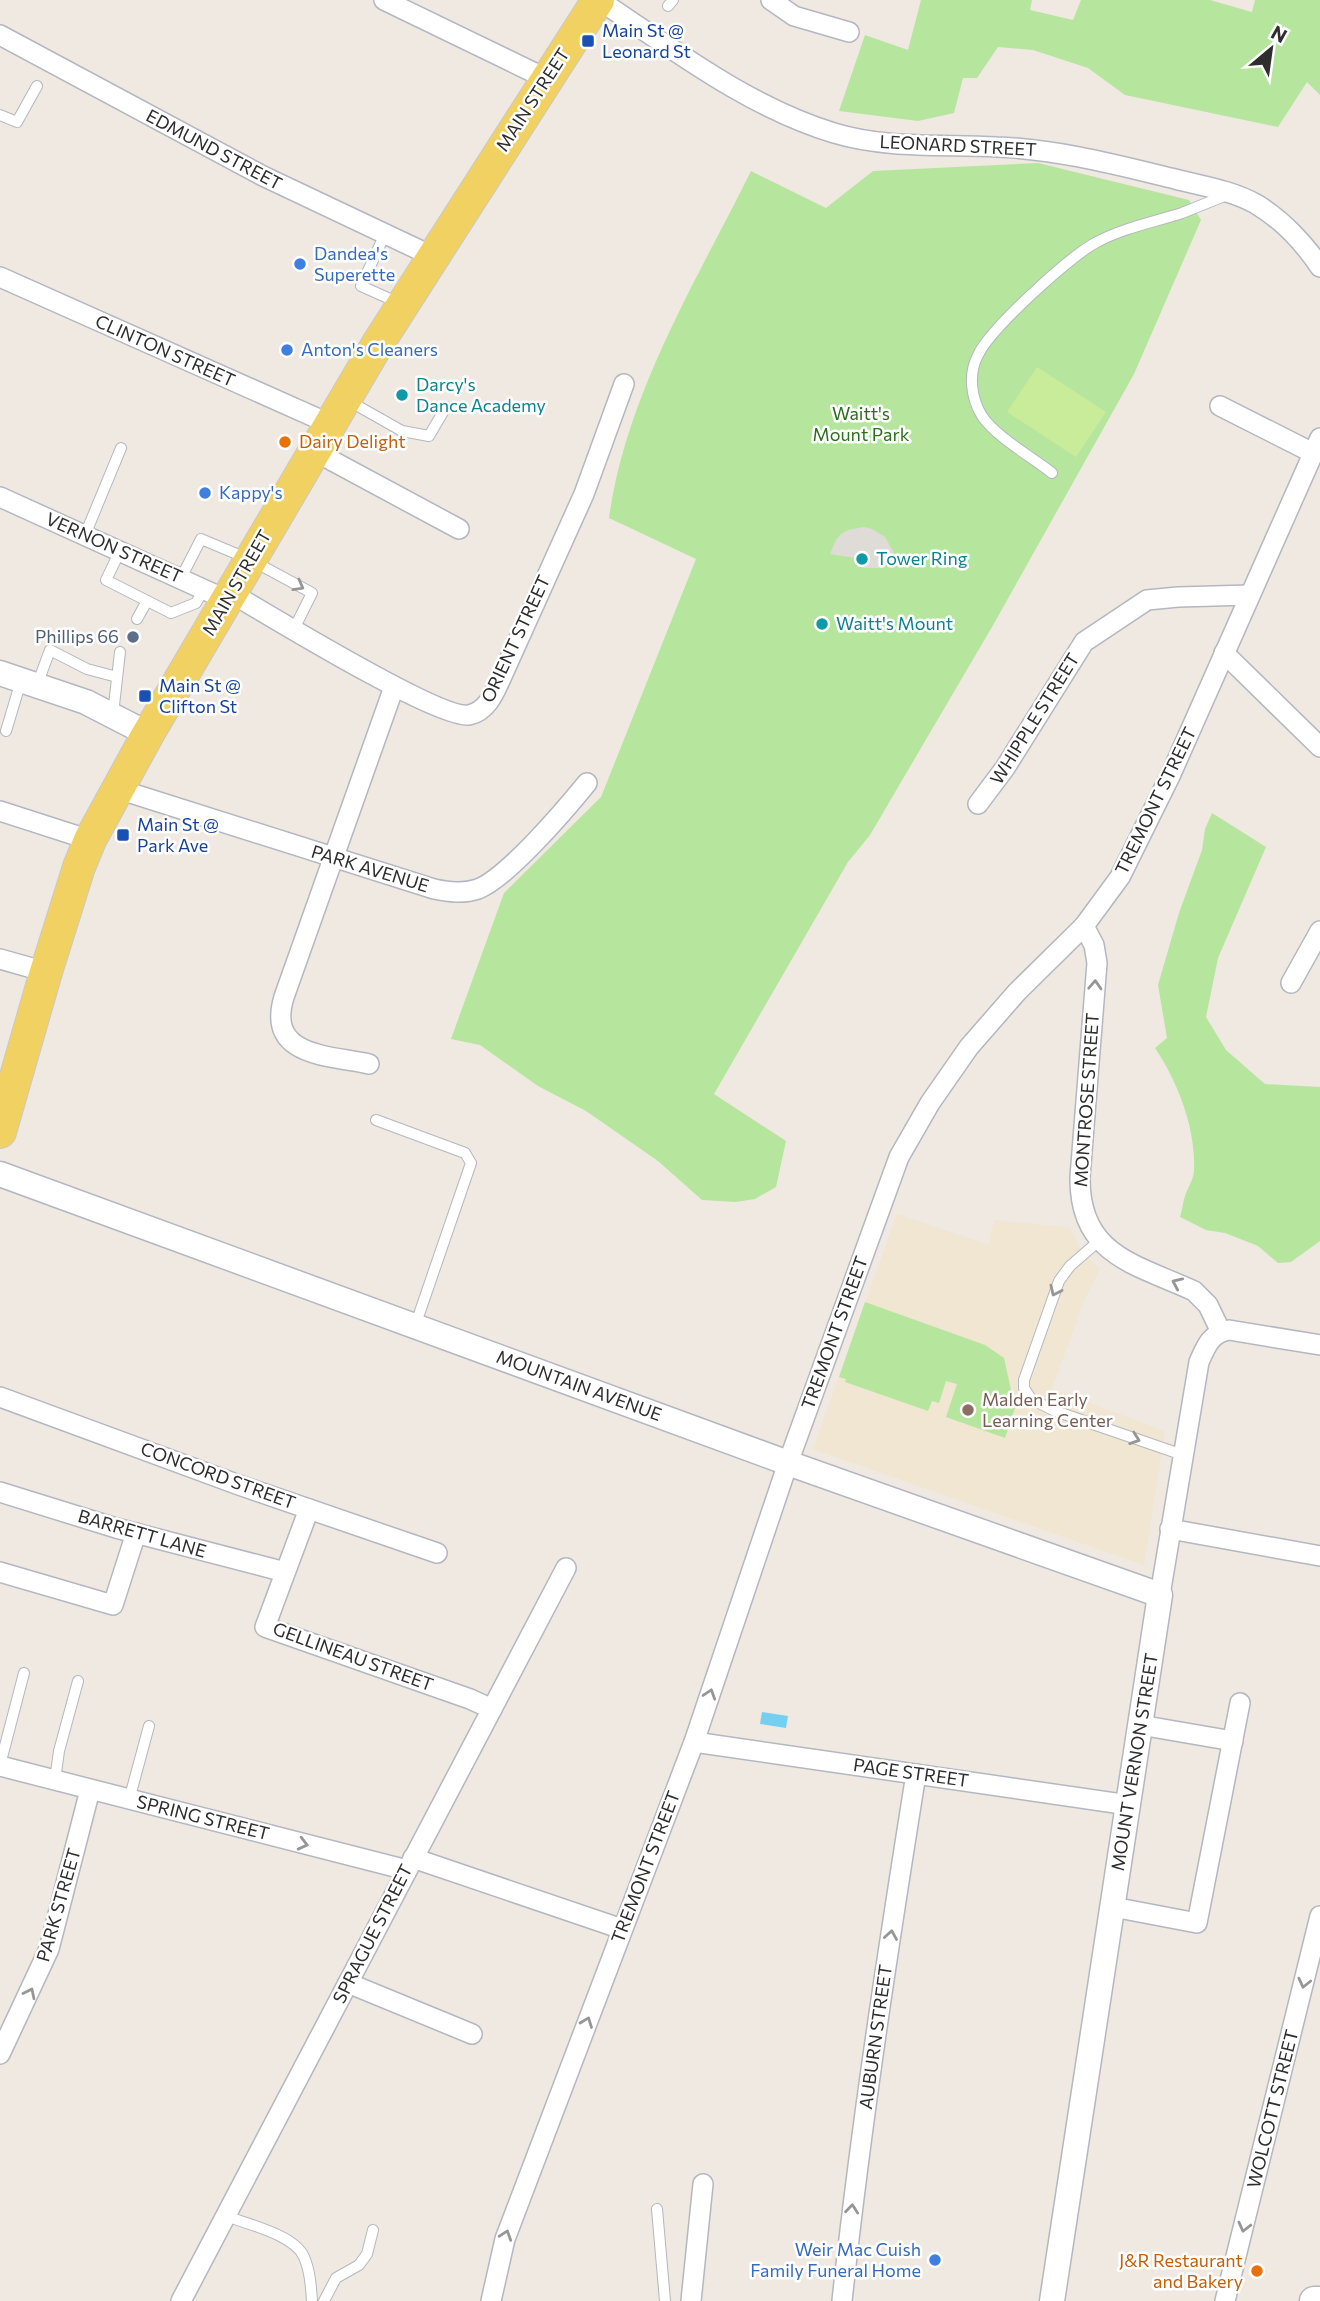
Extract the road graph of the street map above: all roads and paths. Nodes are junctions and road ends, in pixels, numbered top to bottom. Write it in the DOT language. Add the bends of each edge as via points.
graph roads {
  1 [pos="384,0"];
  2 [pos="599,0"];
  3 [pos="771,0"];
  4 [pos="849,32"];
  5 [pos="0,36"];
  6 [pos="547,79"];
  7 [pos="37,86"];
  8 [pos="0,115"];
  9 [pos="1231,194"];
  10 [pos="385,234"];
  11 [pos="432,257"];
  12 [pos="1320,267"];
  13 [pos="0,278"];
  14 [pos="403,304"];
  15 [pos="624,384"];
  16 [pos="1220,406"];
  17 [pos="446,407"];
  18 [pos="338,412"];
  19 [pos="1317,446"];
  20 [pos="121,448"];
  21 [pos="314,451"];
  22 [pos="1052,473"];
  23 [pos="0,497"];
  24 [pos="459,530"];
  25 [pos="85,535"];
  26 [pos="121,551"];
  27 [pos="251,560"];
  28 [pos="181,578"];
  29 [pos="221,594"];
  30 [pos="1250,595"];
  31 [pos="147,601"];
  32 [pos="137,619"];
  33 [pos="293,629"];
  34 [pos="121,652"];
  35 [pos="1224,653"];
  36 [pos="117,677"];
  37 [pos="19,679"];
  38 [pos="394,687"];
  39 [pos="113,716"];
  40 [pos="6,731"];
  41 [pos="148,734"];
  42 [pos="1320,747"];
  43 [pos="587,783"];
  44 [pos="118,789"];
  45 [pos="978,804"];
  46 [pos="0,811"];
  47 [pos="90,840"];
  48 [pos="334,858"];
  49 [pos="1084,926"];
  50 [pos="1320,931"];
  51 [pos="0,959"];
  52 [pos="46,972"];
  53 [pos="1291,983"];
  54 [pos="369,1064"];
  55 [pos="376,1120"];
  56 [pos="0,1132"];
  57 [pos="0,1174"];
  58 [pos="1100,1240"];
  59 [pos="415,1326"];
  60 [pos="1221,1332"];
  61 [pos="1320,1345"];
  62 [pos="0,1397"];
  63 [pos="1183,1455"];
  64 [pos="788,1463"];
  65 [pos="0,1492"];
  66 [pos="309,1509"];
  67 [pos="1170,1529"];
  68 [pos="136,1534"];
  69 [pos="438,1553"];
  70 [pos="1320,1556"];
  71 [pos="566,1568"];
  72 [pos="0,1572"];
  73 [pos="285,1572"];
  74 [pos="1160,1595"];
  75 [pos="24,1673"];
  76 [pos="78,1681"];
  77 [pos="1240,1703"];
  78 [pos="492,1709"];
  79 [pos="1140,1725"];
  80 [pos="149,1726"];
  81 [pos="1233,1741"];
  82 [pos="694,1742"];
  83 [pos="0,1765"];
  84 [pos="916,1774"];
  85 [pos="55,1780"];
  86 [pos="90,1790"];
  87 [pos="130,1800"];
  88 [pos="1129,1805"];
  89 [pos="410,1864"];
  90 [pos="1113,1907"];
  91 [pos="1320,1916"];
  92 [pos="622,1929"];
  93 [pos="348,1983"];
  94 [pos="472,2034"];
  95 [pos="0,2054"];
  96 [pos="703,2184"];
  97 [pos="657,2209"];
  98 [pos="226,2216"];
  99 [pos="373,2230"];
  100 [pos="181,2301"];
  101 [pos="312,2301"];
  102 [pos="324,2301"];
  103 [pos="491,2301"];
  104 [pos="665,2301"];
  105 [pos="691,2301"];
  106 [pos="842,2301"];
  107 [pos="1052,2301"];
  108 [pos="1225,2301"];
  109 [pos="1314,2301"];
  110 [pos="1320,2301"];
  1 -- 6 [label="street"];
  2 -- 6 [label="main road, MAIN STREET"];
  2 -- 9 [label="street, LEONARD STREET" via="736,89 832,132 863,141 1038,150"];
  3 -- 4 [label="street" via="793,16"];
  5 -- 10 [label="street, EDMUND STREET" via="263,176"];
  6 -- 11 [label="main road, MAIN STREET"];
  7 -- 8 [label="lane" via="17,122"];
  9 -- 12 [label="street, LEONARD STREET" via="1274,217"];
  9 -- 22 [label="lane" via="1087,247 981,349 972,385 982,415"];
  10 -- 11 [label="street, EDMUND STREET"];
  10 -- 14 [label="lane" via="361,286"];
  11 -- 14 [label="main road, MAIN STREET"];
  13 -- 18 [label="street, CLINTON STREET"];
  14 -- 18 [label="main road, MAIN STREET"];
  15 -- 38 [label="street, ORIENT STREET" via="584,494 486,706 475,714 458,715"];
  16 -- 19 [label="street"];
  17 -- 18 [label="lane" via="429,436"];
  18 -- 21 [label="main road, MAIN STREET"];
  19 -- 30 [label="street, TREMONT STREET"];
  20 -- 25 [label="lane"];
  21 -- 24 [label="street"];
  21 -- 27 [label="main road, MAIN STREET"];
  23 -- 25 [label="street, VERNON STREET"];
  25 -- 26 [label="street, VERNON STREET"];
  26 -- 28 [label="street, VERNON STREET"];
  26 -- 31 [label="lane" via="106,580"];
  27 -- 28 [label="lane" via="201,539"];
  27 -- 29 [label="main road, MAIN STREET"];
  27 -- 33 [label="lane, one-way" via="312,593"];
  28 -- 29 [label="street, VERNON STREET"];
  29 -- 31 [label="lane" via="171,613"];
  29 -- 33 [label="street, ORIENT STREET"];
  29 -- 41 [label="main road, MAIN STREET"];
  30 -- 35 [label="street, TREMONT STREET"];
  30 -- 45 [label="street, WHIPPLE STREET" via="1147,600 1084,642"];
  31 -- 32 [label="lane"];
  33 -- 38 [label="street, ORIENT STREET"];
  34 -- 36 [label="lane"];
  35 -- 42 [label="street"];
  35 -- 49 [label="street, TREMONT STREET" via="1121,877"];
  36 -- 37 [label="lane" via="87,670 50,650"];
  36 -- 39 [label="lane"];
  37 -- 39 [label="street"];
  37 -- 40 [label="lane"];
  38 -- 48 [label="street"];
  39 -- 41 [label="street"];
  41 -- 44 [label="main road, MAIN STREET"];
  43 -- 48 [label="street, PARK AVENUE" via="504,873 475,890 435,889"];
  44 -- 47 [label="main road, MAIN STREET"];
  44 -- 48 [label="street, PARK AVENUE"];
  46 -- 47 [label="street"];
  47 -- 52 [label="main road, MAIN STREET"];
  48 -- 54 [label="street" via="279,1021 283,1034 298,1048"];
  58 -- 49 [label="street, MONTROSE STREET, one-way" via="1086,1221 1080,1197 1097,963"];
  49 -- 64 [label="street, TREMONT STREET" via="1017,992 970,1047 905,1144"];
  50 -- 53 [label="street"];
  51 -- 52 [label="street"];
  52 -- 56 [label="main road, MAIN STREET"];
  55 -- 59 [label="lane" via="465,1153 471,1163"];
  57 -- 59 [label="street, MOUNTAIN AVENUE"];
  60 -- 58 [label="street, MONTROSE STREET, one-way" via="1198,1294 1126,1261"];
  58 -- 63 [label="lane, one-way" via="1070,1266 1054,1292 1024,1388 1031,1399 1055,1412"];
  59 -- 64 [label="street, MOUNTAIN AVENUE"];
  60 -- 61 [label="street"];
  60 -- 63 [label="street, MOUNT VERNON STREET" via="1210,1340 1199,1362"];
  62 -- 66 [label="street, CONCORD STREET"];
  63 -- 67 [label="street, MOUNT VERNON STREET"];
  64 -- 74 [label="street, MOUNTAIN AVENUE"];
  82 -- 64 [label="street, TREMONT STREET, one-way"];
  65 -- 68 [label="street, BARRETT LANE"];
  66 -- 69 [label="street, CONCORD STREET"];
  66 -- 73 [label="street"];
  67 -- 70 [label="street"];
  67 -- 74 [label="street, MOUNT VERNON STREET"];
  68 -- 72 [label="street" via="113,1605"];
  68 -- 73 [label="street, BARRETT LANE"];
  71 -- 78 [label="street, SPRAGUE STREET"];
  73 -- 78 [label="street, GELLINEAU STREET" via="265,1627"];
  74 -- 79 [label="street, MOUNT VERNON STREET"];
  75 -- 83 [label="lane"];
  76 -- 85 [label="lane"];
  77 -- 81 [label="street"];
  78 -- 89 [label="street, SPRAGUE STREET"];
  79 -- 81 [label="street"];
  79 -- 88 [label="street, MOUNT VERNON STREET"];
  80 -- 87 [label="lane"];
  81 -- 90 [label="street" via="1197,1923"];
  82 -- 84 [label="street, PAGE STREET"];
  82 -- 92 [label="street, TREMONT STREET"];
  83 -- 85 [label="street, SPRING STREET"];
  84 -- 88 [label="street, PAGE STREET"];
  106 -- 84 [label="street, AUBURN STREET, one-way" via="853,2197"];
  85 -- 86 [label="street, SPRING STREET"];
  86 -- 87 [label="street, SPRING STREET"];
  95 -- 86 [label="street, PARK STREET, one-way" via="49,1949"];
  87 -- 89 [label="street, SPRING STREET, one-way"];
  88 -- 90 [label="street, MOUNT VERNON STREET"];
  89 -- 92 [label="street, SPRING STREET"];
  89 -- 93 [label="street, SPRAGUE STREET"];
  90 -- 107 [label="street, MOUNT VERNON STREET"];
  91 -- 108 [label="street, WOLCOTT STREET, one-way"];
  103 -- 92 [label="street, TREMONT STREET, one-way" via="505,2239"];
  93 -- 94 [label="street"];
  93 -- 98 [label="street, SPRAGUE STREET"];
  96 -- 105 [label="street"];
  97 -- 104 [label="lane"];
  98 -- 100 [label="street, SPRAGUE STREET"];
  98 -- 101 [label="lane" via="290,2242 304,2254"];
  99 -- 102 [label="lane" via="367,2254 359,2265 336,2278"];
  109 -- 110 [label="main road"];
}
